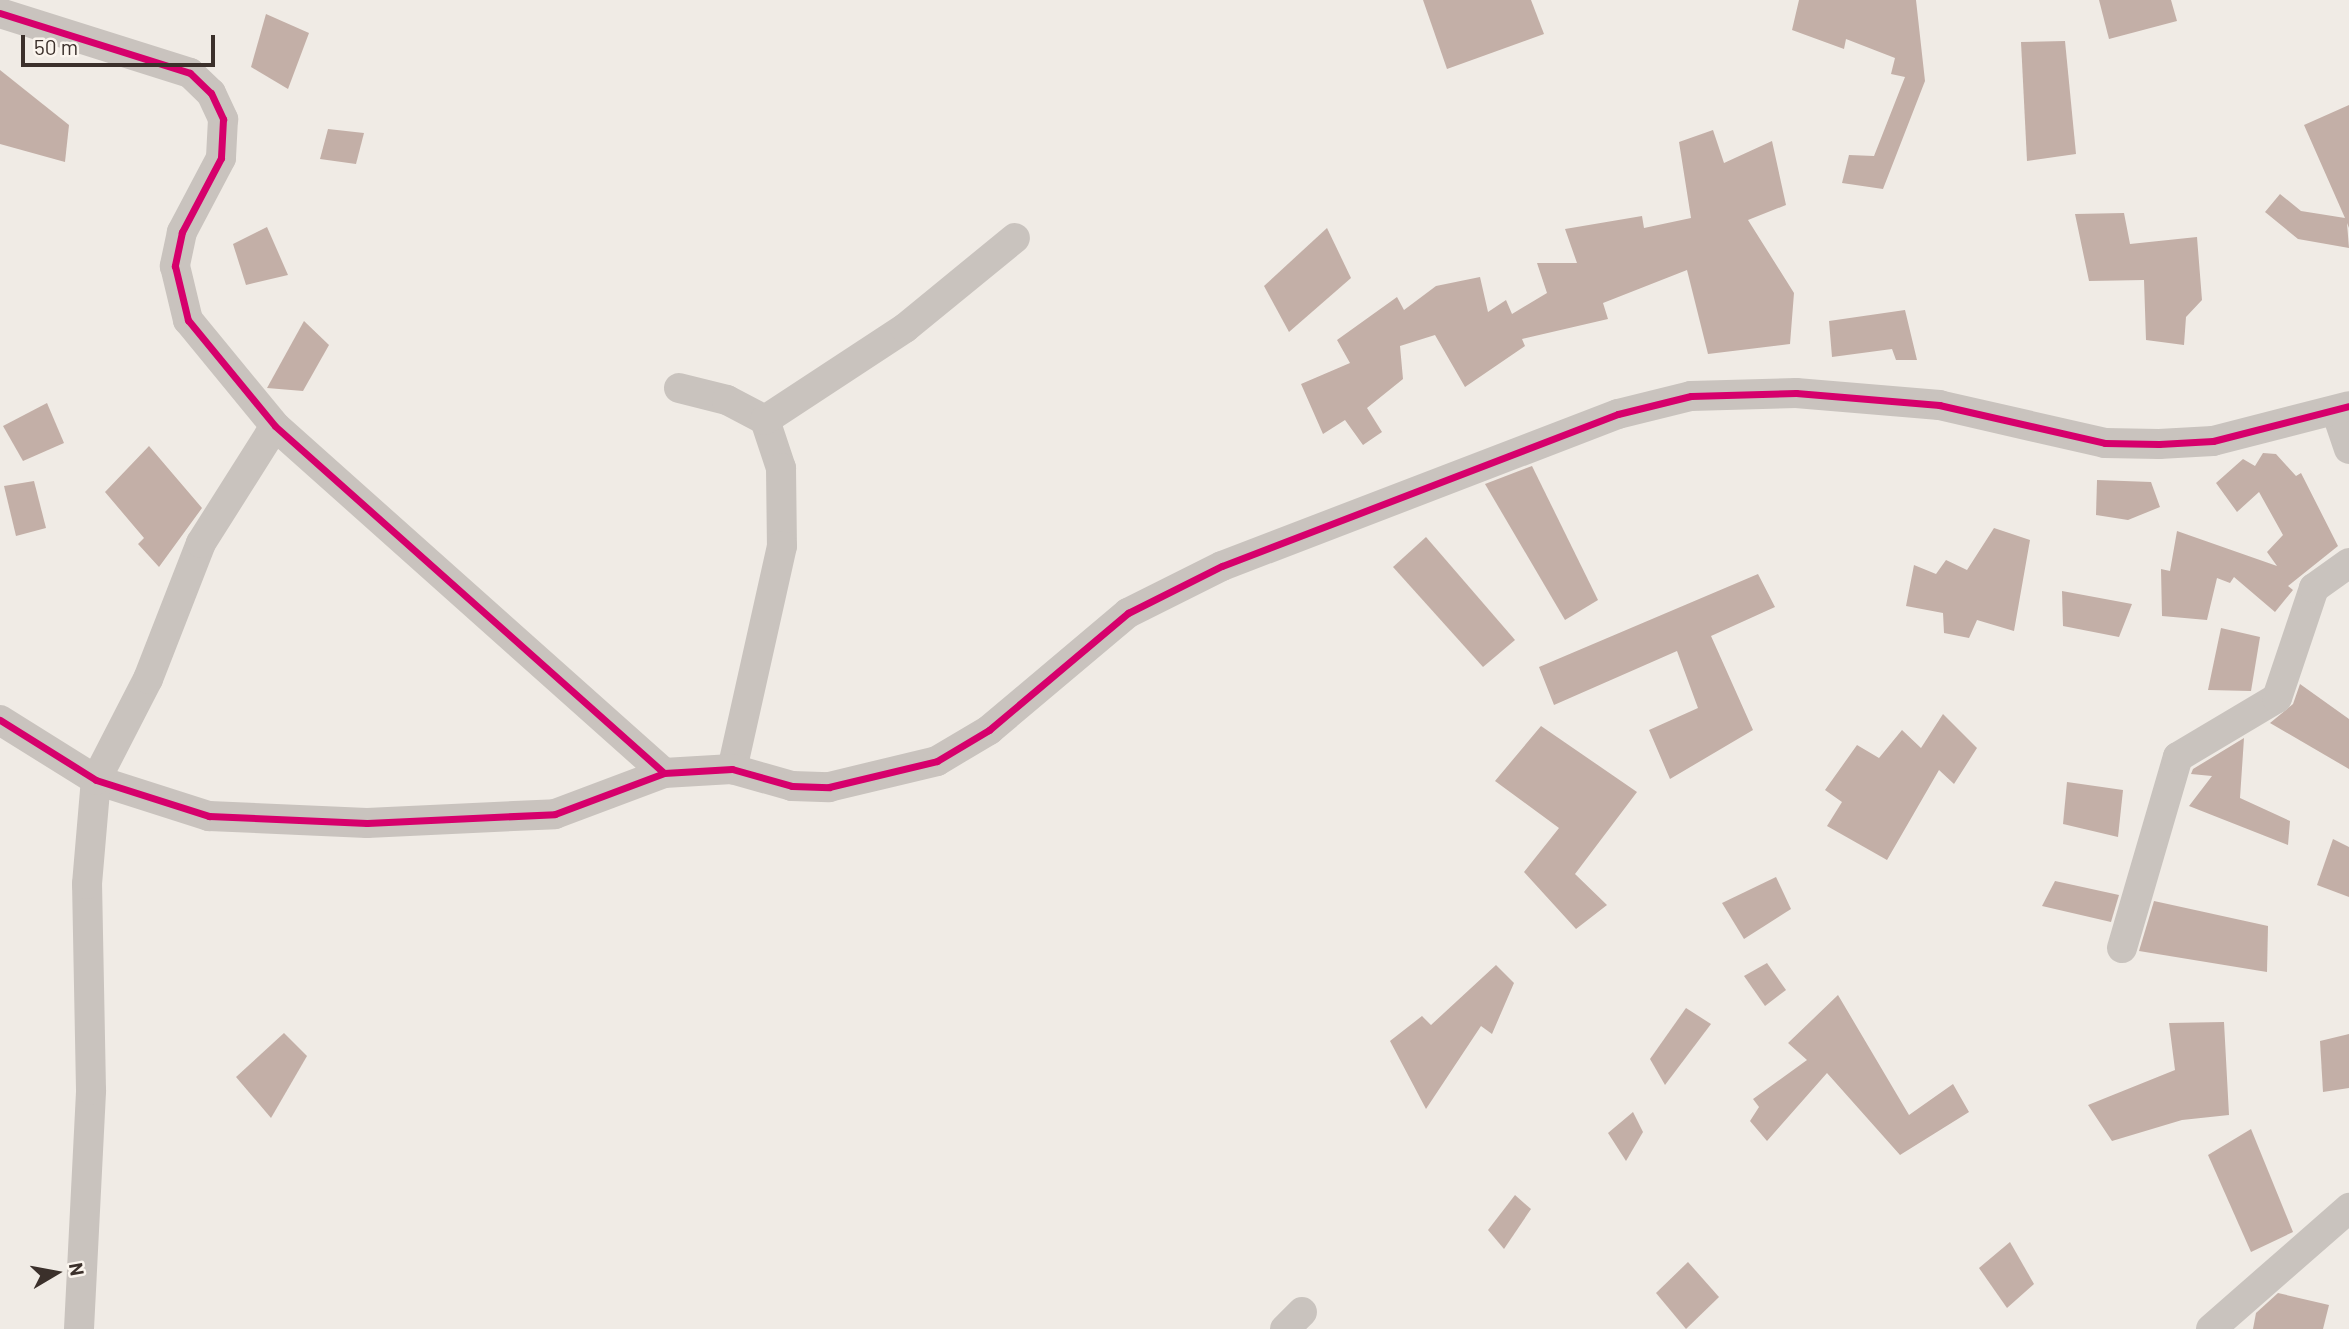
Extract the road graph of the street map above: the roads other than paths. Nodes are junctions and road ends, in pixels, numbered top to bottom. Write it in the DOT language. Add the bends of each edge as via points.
graph roads {
  1 [pos="0,13"];
  2 [pos="1016,238"];
  3 [pos="679,388"];
  4 [pos="2342,409"];
  5 [pos="765,420"];
  6 [pos="275,426"];
  7 [pos="2349,449"];
  8 [pos="2349,563"];
  9 [pos="0,720"];
  10 [pos="732,769"];
  11 [pos="664,773"];
  12 [pos="96,780"];
  13 [pos="2122,947"];
  14 [pos="2349,1208"];
  15 [pos="79,1329"];
  16 [pos="2210,1329"];
  1 -- 6 [label="street" via="190,73 211,93 223,119 221,158 182,232 175,266 178,298 215,356"];
  2 -- 5 [label="street" via="905,328"];
  3 -- 5 [label="street" via="727,400"];
  4 -- 7 [label="street"];
  4 -- 10 [label="street" via="2213,441 2119,444 1939,405 1796,393 1691,396 1618,414 1222,566 1128,613 989,730 937,761 829,787 792,786"];
  5 -- 10 [label="street" via="781,468 782,546"];
  6 -- 11 [label="street" via="503,622"];
  6 -- 12 [label="street" via="201,543 148,678"];
  8 -- 13 [label="street" via="2314,588 2277,698 2178,757"];
  9 -- 12 [label="street"];
  10 -- 11 [label="street"];
  11 -- 12 [label="street" via="555,814 367,823 209,816"];
  12 -- 15 [label="street" via="87,884 92,1090"];
  14 -- 16 [label="street"];
}
